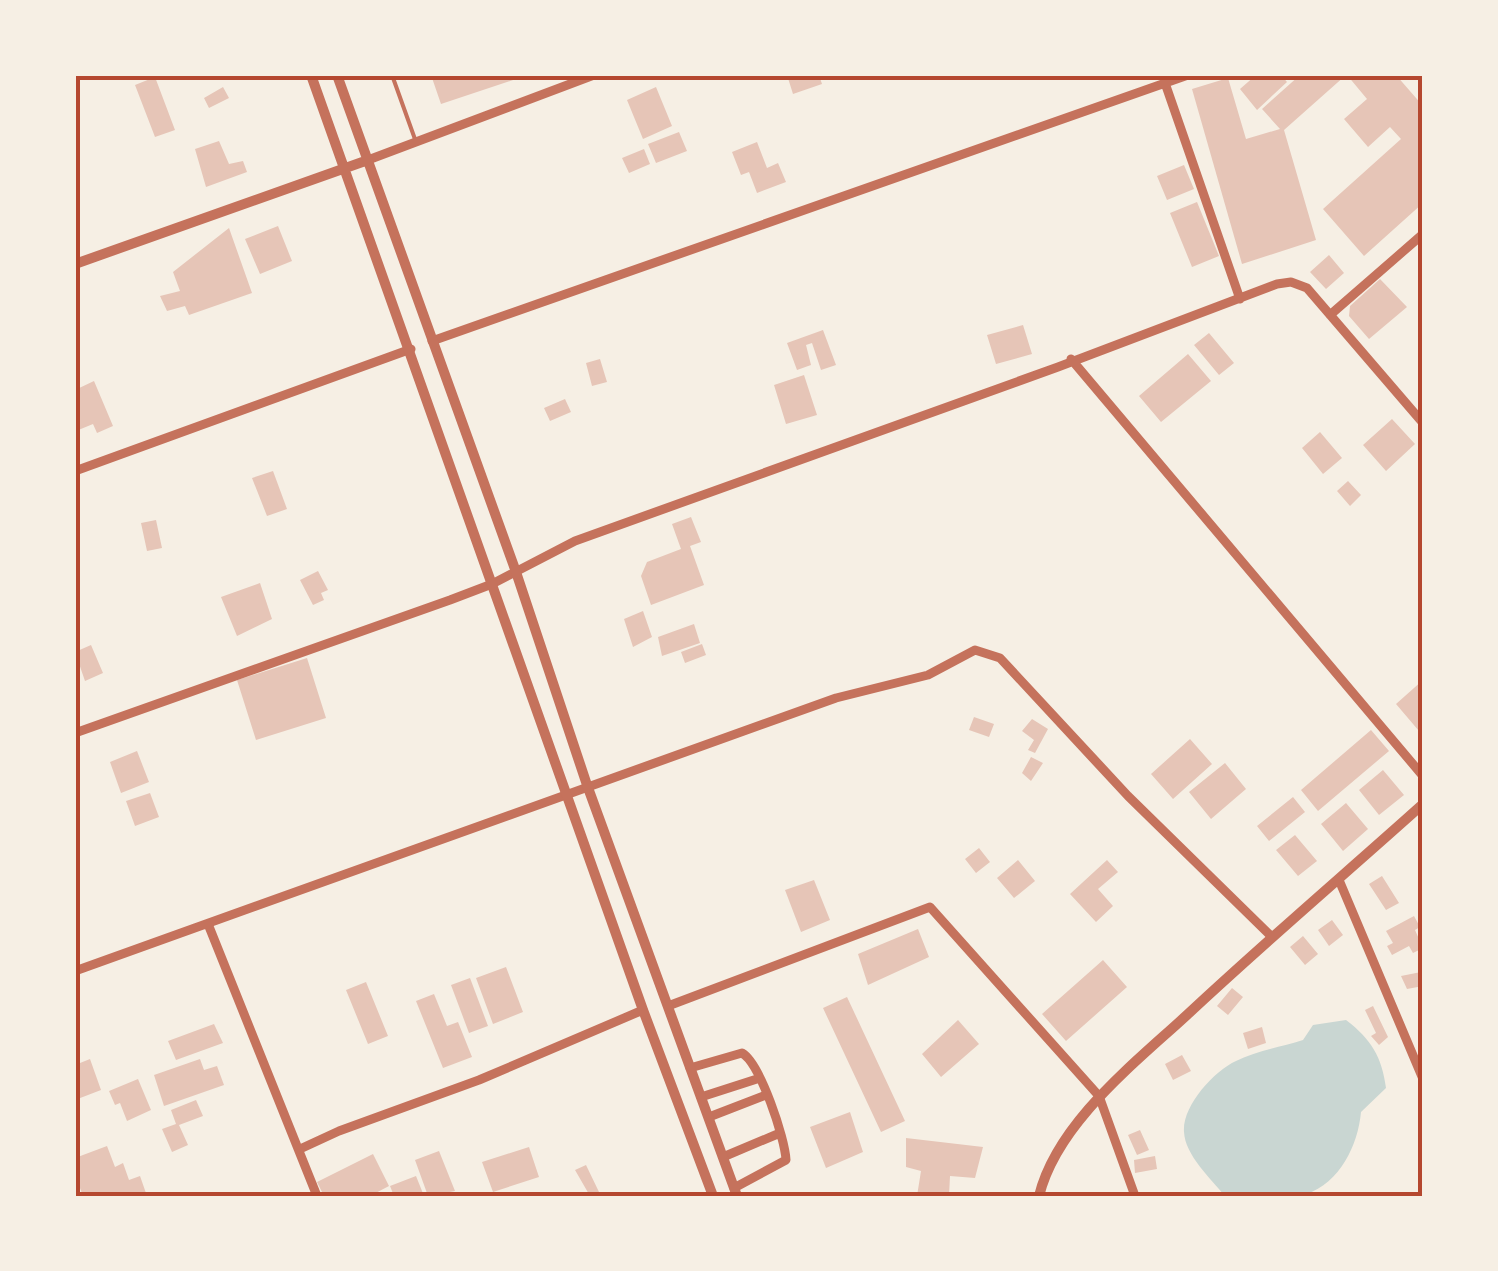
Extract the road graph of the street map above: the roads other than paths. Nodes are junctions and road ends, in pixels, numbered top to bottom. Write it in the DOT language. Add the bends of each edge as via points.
graph roads {
  1 [pos="312,75"];
  2 [pos="336,75"];
  3 [pos="392,75"];
  4 [pos="594,75"];
  5 [pos="1188,75"];
  6 [pos="1165,84"];
  7 [pos="416,142"];
  8 [pos="368,160"];
  9 [pos="346,168"];
  10 [pos="1423,234"];
  11 [pos="75,264"];
  12 [pos="1240,299"];
  13 [pos="1330,315"];
  14 [pos="432,341"];
  15 [pos="411,349"];
  16 [pos="1072,360"];
  17 [pos="1423,423"];
  18 [pos="75,471"];
  19 [pos="516,572"];
  20 [pos="492,584"];
  21 [pos="75,732"];
  22 [pos="1423,776"];
  23 [pos="587,785"];
  24 [pos="568,792"];
  25 [pos="1423,804"];
  26 [pos="1339,880"];
  27 [pos="208,924"];
  28 [pos="1271,936"];
  29 [pos="75,971"];
  30 [pos="668,1006"];
  31 [pos="643,1010"];
  32 [pos="690,1068"];
  33 [pos="760,1078"];
  34 [pos="1423,1079"];
  35 [pos="766,1095"];
  36 [pos="1100,1096"];
  37 [pos="701,1097"];
  38 [pos="709,1117"];
  39 [pos="780,1132"];
  40 [pos="300,1149"];
  41 [pos="723,1157"];
  42 [pos="736,1192"];
  43 [pos="317,1196"];
  44 [pos="713,1196"];
  45 [pos="1038,1196"];
  46 [pos="1135,1196"];
  1 -- 9 [label="street"];
  2 -- 8 [label="street"];
  3 -- 7 [label="lane"];
  4 -- 7 [label="street"];
  5 -- 6 [label="street"];
  6 -- 12 [label="street"];
  6 -- 14 [label="street"];
  7 -- 8 [label="street"];
  8 -- 9 [label="street"];
  8 -- 14 [label="street"];
  9 -- 11 [label="street"];
  9 -- 15 [label="street"];
  10 -- 13 [label="street"];
  12 -- 13 [label="street" via="1291,282 1307,288"];
  12 -- 16 [label="street"];
  13 -- 17 [label="street"];
  14 -- 19 [label="street"];
  15 -- 18 [label="street"];
  15 -- 20 [label="street"];
  16 -- 19 [label="street" via="575,541"];
  16 -- 22 [label="street"];
  19 -- 20 [label="street"];
  19 -- 23 [label="street"];
  20 -- 21 [label="street"];
  20 -- 24 [label="street"];
  23 -- 24 [label="street"];
  23 -- 28 [label="street" via="836,698 928,674 975,650 1000,658"];
  23 -- 30 [label="street"];
  24 -- 27 [label="street"];
  24 -- 31 [label="street"];
  25 -- 26 [label="street"];
  26 -- 28 [label="street"];
  26 -- 34 [label="street"];
  27 -- 29 [label="street"];
  27 -- 40 [label="street"];
  28 -- 36 [label="street"];
  30 -- 32 [label="street"];
  30 -- 36 [label="street" via="930,906"];
  31 -- 40 [label="street"];
  31 -- 44 [label="street"];
  32 -- 33 [label="street" via="742,1053"];
  32 -- 37 [label="street"];
  33 -- 35 [label="street"];
  33 -- 37 [label="street"];
  35 -- 38 [label="street"];
  35 -- 39 [label="street"];
  36 -- 45 [label="street" via="1058,1151"];
  36 -- 46 [label="street"];
  37 -- 38 [label="street"];
  38 -- 41 [label="street"];
  39 -- 41 [label="street"];
  39 -- 42 [label="street" via="786,1160"];
  40 -- 43 [label="street"];
  41 -- 42 [label="street"];
}
